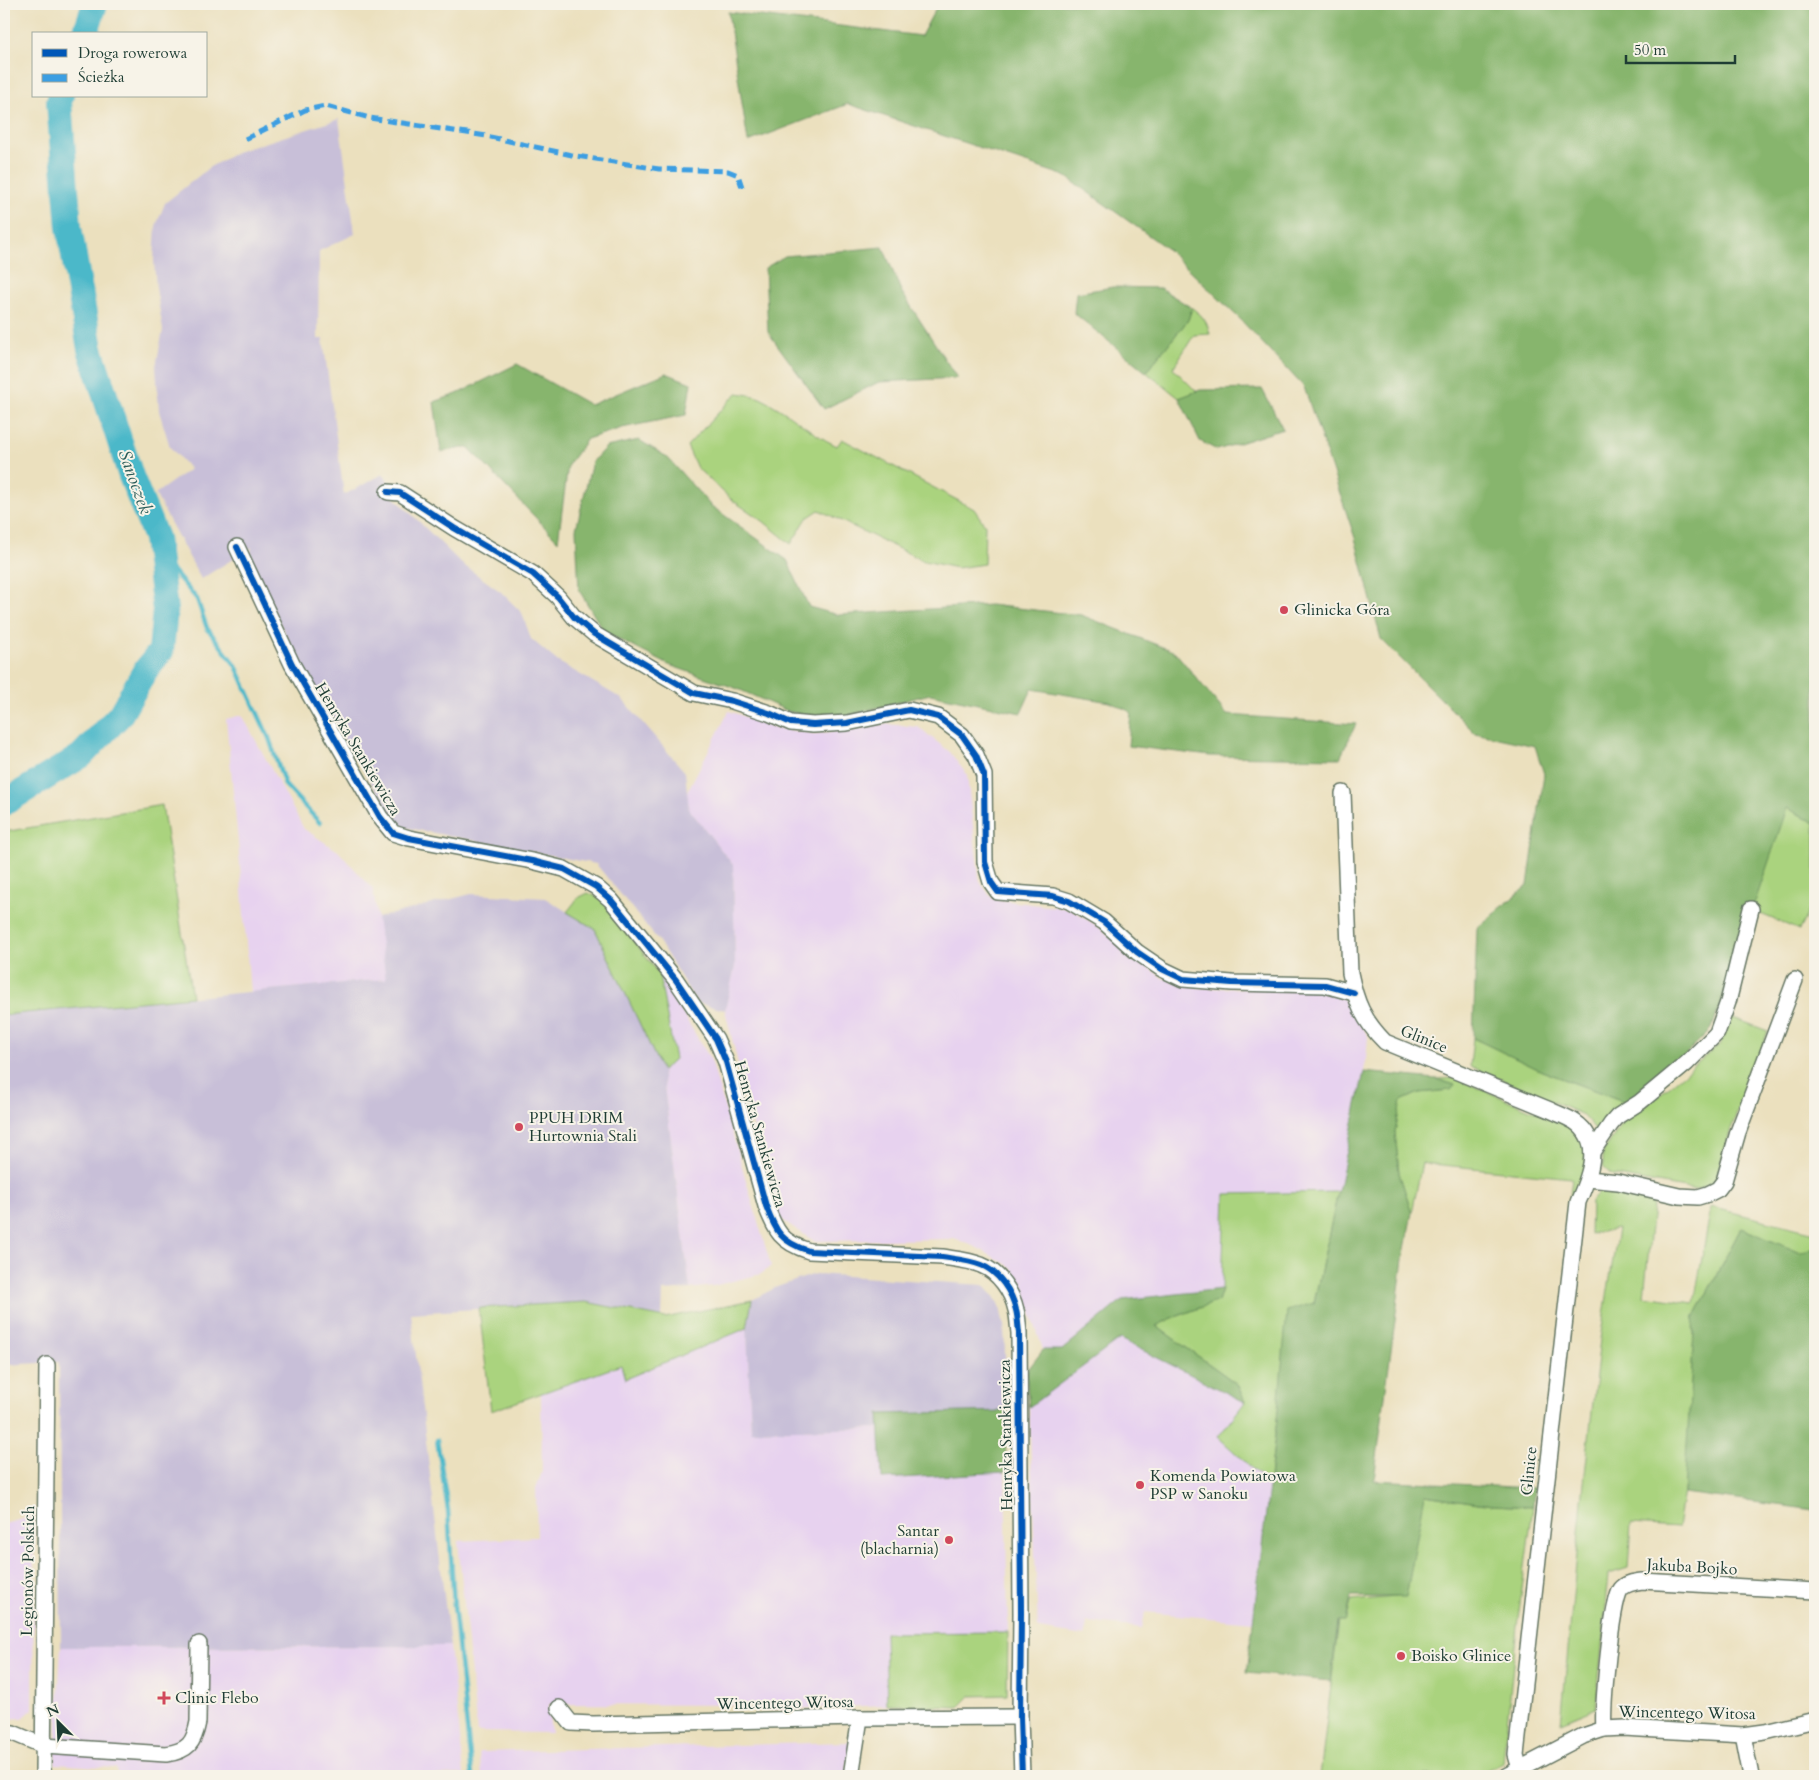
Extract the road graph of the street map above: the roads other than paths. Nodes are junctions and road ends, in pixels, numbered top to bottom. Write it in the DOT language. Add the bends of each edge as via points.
graph roads {
  1 [pos="388,492"];
  2 [pos="237,547"];
  3 [pos="1343,793"];
  4 [pos="1751,910"];
  5 [pos="1795,980"];
  6 [pos="1354,993"];
  7 [pos="1592,1152"];
  8 [pos="1588,1179"];
  9 [pos="48,1365"];
  10 [pos="1815,1591"];
  11 [pos="198,1644"];
  12 [pos="559,1708"];
  13 [pos="1020,1717"];
  14 [pos="860,1718"];
  15 [pos="1815,1720"];
  16 [pos="1604,1729"];
  17 [pos="4,1732"];
  18 [pos="1743,1735"];
  19 [pos="44,1746"];
  20 [pos="1513,1773"];
  21 [pos="43,1776"];
  22 [pos="851,1776"];
  23 [pos="1022,1776"];
  24 [pos="1751,1776"];
  1 -- 6 [label="street" via="400,493 533,574 594,634 694,693 732,701 790,723 847,723 909,710 938,717 962,735 976,755 984,775 985,862 998,892 1053,896 1070,901 1104,922 1137,952 1183,979 1325,985"];
  2 -- 13 [label="street, Henryka Stankiewicza" via="292,664 380,817 393,833 532,861 575,874 611,900 676,980 716,1039 726,1062 766,1206 774,1228 784,1240 809,1251 942,1258 981,1265 1008,1289 1016,1310 1019,1334"];
  3 -- 6 [label="street, Glinice" via="1350,973"];
  4 -- 7 [label="street" via="1717,1033 1680,1069 1618,1116"];
  5 -- 8 [label="street" via="1738,1132 1724,1181 1718,1189 1698,1197 1679,1196 1618,1182"];
  6 -- 7 [label="street, Glinice" via="1361,1012 1385,1042 1575,1122 1589,1138"];
  7 -- 8 [label="street, Glinice"];
  8 -- 20 [label="street, Glinice" via="1578,1202"];
  9 -- 19 [label="street, Legionów Polskich"];
  10 -- 16 [label="street, Jakuba Bojko" via="1631,1582 1617,1596 1603,1706"];
  11 -- 19 [label="street" via="198,1722 196,1734 186,1748 166,1754"];
  12 -- 14 [label="street, Wincentego Witosa" via="571,1723 592,1724"];
  13 -- 14 [label="street, Wincentego Witosa"];
  13 -- 23 [label="street, Henryka Stankiewicza"];
  14 -- 22 [label="street"];
  15 -- 18 [label="street, Wincentego Witosa"];
  16 -- 18 [label="street, Wincentego Witosa"];
  16 -- 20 [label="street, Wincentego Witosa"];
  17 -- 19 [label="street"];
  18 -- 24 [label="street"];
  19 -- 21 [label="street, Legionów Polskich"];
}
